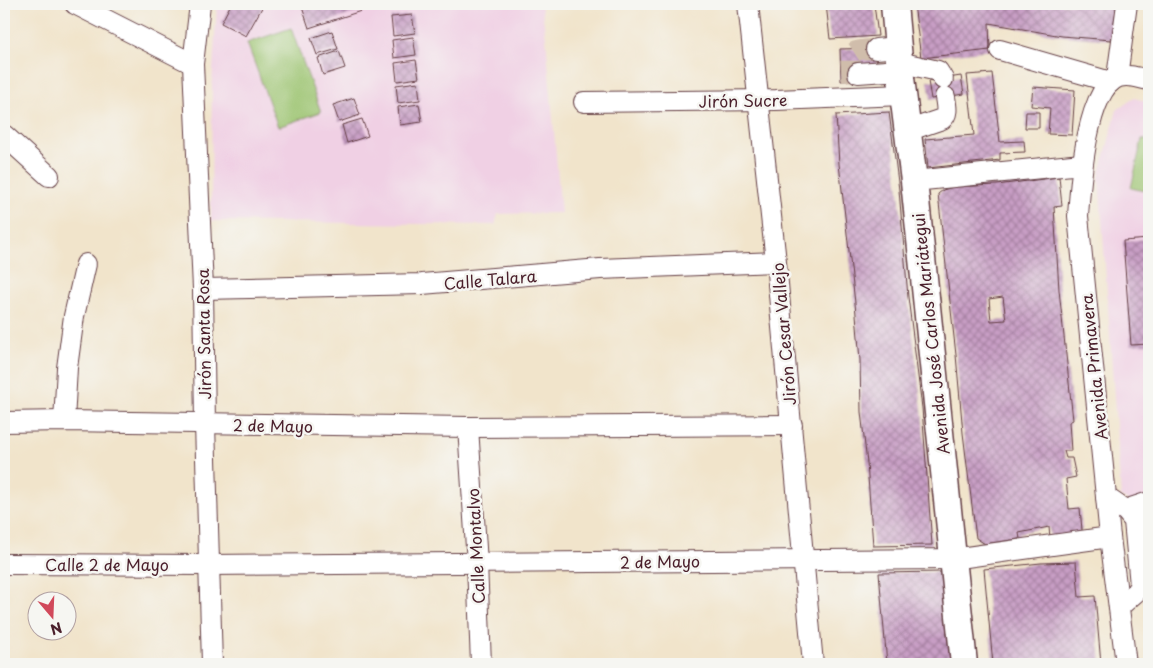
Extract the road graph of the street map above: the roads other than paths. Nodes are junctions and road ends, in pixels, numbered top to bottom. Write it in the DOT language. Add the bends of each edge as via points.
graph roads {
  1 [pos="75,4"];
  2 [pos="200,4"];
  3 [pos="748,4"];
  4 [pos="894,4"];
  5 [pos="1127,4"];
  6 [pos="1000,50"];
  7 [pos="193,64"];
  8 [pos="895,65"];
  9 [pos="1114,80"];
  10 [pos="1149,80"];
  11 [pos="758,100"];
  12 [pos="584,102"];
  13 [pos="907,131"];
  14 [pos="4,136"];
  15 [pos="1082,164"];
  16 [pos="49,176"];
  17 [pos="914,181"];
  18 [pos="776,262"];
  19 [pos="86,264"];
  20 [pos="203,289"];
  21 [pos="64,421"];
  22 [pos="4,422"];
  23 [pos="205,424"];
  24 [pos="792,425"];
  25 [pos="468,427"];
  26 [pos="1106,496"];
  27 [pos="1149,502"];
  28 [pos="1125,510"];
  29 [pos="1110,538"];
  30 [pos="952,559"];
  31 [pos="804,560"];
  32 [pos="477,563"];
  33 [pos="4,564"];
  34 [pos="209,565"];
  35 [pos="1119,606"];
  36 [pos="212,664"];
  37 [pos="481,664"];
  38 [pos="813,664"];
  39 [pos="964,664"];
  40 [pos="1126,664"];
  1 -- 7 [label="street"];
  2 -- 7 [label="street, Jirón Santa Rosa"];
  3 -- 11 [label="street, Jirón Cesar Vallejo"];
  4 -- 8 [label="main road, Avenida José Carlos Mariátegui"];
  5 -- 9 [label="street"];
  6 -- 9 [label="street"];
  7 -- 20 [label="street, Jirón Santa Rosa"];
  8 -- 11 [label="street, Jirón Sucre" via="854,84"];
  8 -- 13 [label="main road, Avenida José Carlos Mariátegui"];
  8 -- 13 [label="street, Jirón Sucre" via="938,71 944,88 945,116"];
  9 -- 10 [label="street" via="1129,76"];
  9 -- 15 [label="street, Avenida Primavera" via="1099,98"];
  11 -- 12 [label="street, Jirón Sucre"];
  11 -- 18 [label="street, Jirón Cesar Vallejo"];
  13 -- 17 [label="main road, Avenida José Carlos Mariátegui"];
  14 -- 16 [label="street"];
  15 -- 17 [label="street"];
  15 -- 26 [label="street, Avenida Primavera" via="1078,216"];
  17 -- 30 [label="main road, Avenida José Carlos Mariátegui"];
  18 -- 20 [label="street, Calle Talara" via="600,269 422,284"];
  18 -- 24 [label="street, Jirón Cesar Vallejo"];
  19 -- 21 [label="street" via="74,316"];
  20 -- 23 [label="street, Jirón Santa Rosa"];
  21 -- 22 [label="street, 2 de Mayo"];
  21 -- 23 [label="street, 2 de Mayo"];
  23 -- 25 [label="street, 2 de Mayo"];
  23 -- 34 [label="street, Jirón Santa Rosa"];
  24 -- 25 [label="street, 2 de Mayo"];
  24 -- 31 [label="street, Jirón Cesar Vallejo"];
  25 -- 32 [label="street, Calle Montalvo"];
  26 -- 28 [label="street"];
  26 -- 29 [label="street, Avenida Primavera"];
  27 -- 28 [label="street"];
  28 -- 35 [label="street" via="1134,521 1140,585"];
  29 -- 30 [label="street, 2 de Mayo"];
  29 -- 35 [label="street, Avenida Primavera"];
  30 -- 31 [label="street, 2 de Mayo"];
  30 -- 39 [label="main road, Avenida José Carlos Mariátegui"];
  31 -- 32 [label="street, 2 de Mayo"];
  31 -- 38 [label="street, Jirón Cesar Vallejo"];
  32 -- 34 [label="street, 2 de Mayo"];
  32 -- 37 [label="street, Calle Montalvo"];
  33 -- 34 [label="street, Calle 2 de Mayo"];
  34 -- 36 [label="street, Jirón Santa Rosa"];
  35 -- 40 [label="street, Avenida Primavera"];
}
